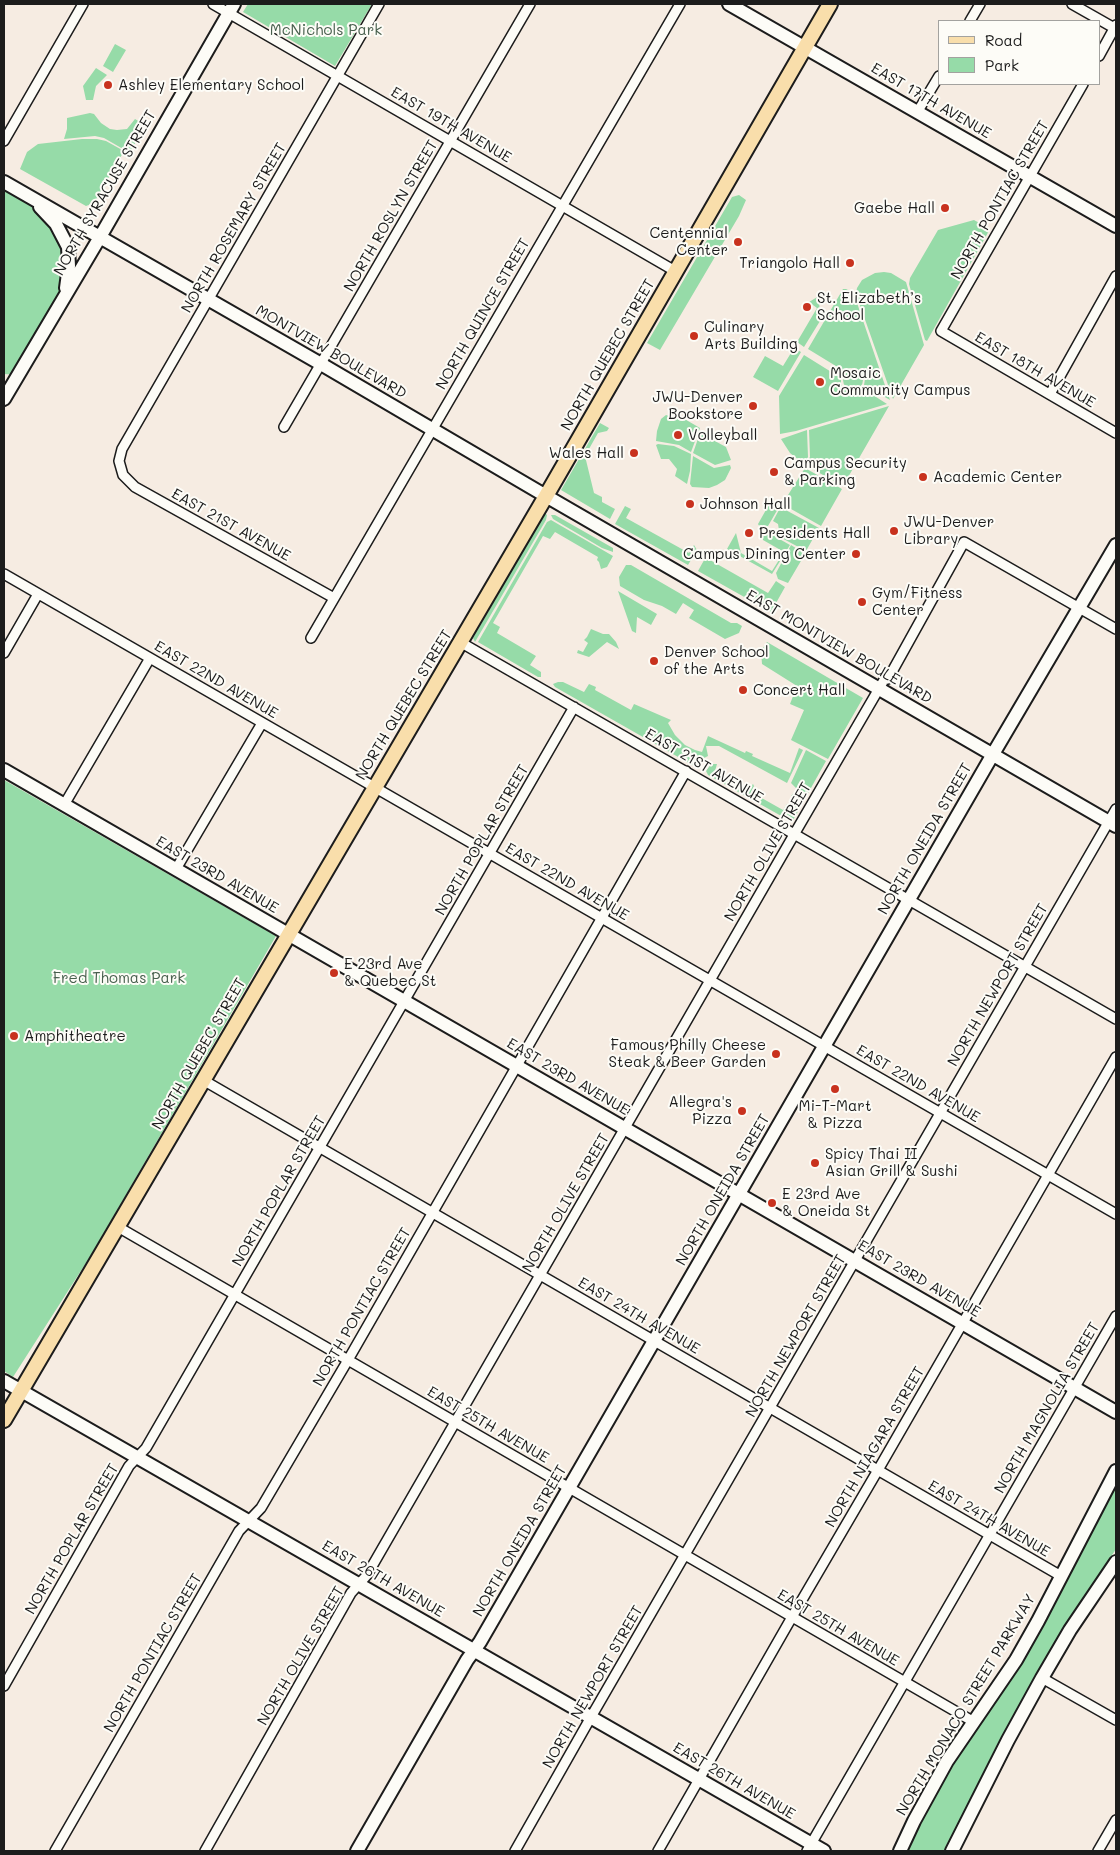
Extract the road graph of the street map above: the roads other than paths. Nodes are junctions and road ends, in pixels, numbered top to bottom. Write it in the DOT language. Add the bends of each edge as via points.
graph roads {
  1 [pos="83,4"];
  2 [pos="213,4"];
  3 [pos="379,4"];
  4 [pos="530,4"];
  5 [pos="680,4"];
  6 [pos="730,4"];
  7 [pos="830,4"];
  8 [pos="980,4"];
  9 [pos="1072,4"];
  10 [pos="231,8"];
  11 [pos="971,20"];
  12 [pos="1116,27"];
  13 [pos="805,47"];
  14 [pos="1100,54"];
  15 [pos="338,76"];
  16 [pos="938,78"];
  17 [pos="1082,85"];
  18 [pos="918,111"];
  19 [pos="4,141"];
  20 [pos="451,141"];
  21 [pos="1030,177"];
  22 [pos="4,182"];
  23 [pos="33,199"];
  24 [pos="563,205"];
  25 [pos="1116,226"];
  26 [pos="100,237"];
  27 [pos="675,271"];
  28 [pos="1116,276"];
  29 [pos="64,295"];
  30 [pos="209,300"];
  31 [pos="941,331"];
  32 [pos="321,364"];
  33 [pos="1050,394"];
  34 [pos="4,399"];
  35 [pos="284,427"];
  36 [pos="432,429"];
  37 [pos="1116,433"];
  38 [pos="120,468"];
  39 [pos="546,496"];
  40 [pos="1116,545"];
  41 [pos="4,574"];
  42 [pos="38,594"];
  43 [pos="334,598"];
  44 [pos="1080,608"];
  45 [pos="1116,629"];
  46 [pos="311,638"];
  47 [pos="460,642"];
  48 [pos="4,653"];
  49 [pos="150,658"];
  50 [pos="879,689"];
  51 [pos="574,707"];
  52 [pos="262,723"];
  53 [pos="993,754"];
  54 [pos="4,770"];
  55 [pos="686,771"];
  56 [pos="374,787"];
  57 [pos="64,805"];
  58 [pos="1116,809"];
  59 [pos="1113,824"];
  60 [pos="794,834"];
  61 [pos="490,854"];
  62 [pos="176,869"];
  63 [pos="909,900"];
  64 [pos="602,918"];
  65 [pos="289,935"];
  66 [pos="1024,966"];
  67 [pos="710,980"];
  68 [pos="404,1001"];
  69 [pos="1116,1019"];
  70 [pos="824,1046"];
  71 [pos="1116,1057"];
  72 [pos="516,1066"];
  73 [pos="202,1080"];
  74 [pos="940,1112"];
  75 [pos="624,1128"];
  76 [pos="320,1148"];
  77 [pos="1048,1175"];
  78 [pos="739,1194"];
  79 [pos="432,1213"];
  80 [pos="1116,1214"];
  81 [pos="118,1226"];
  82 [pos="855,1261"];
  83 [pos="540,1275"];
  84 [pos="235,1294"];
  85 [pos="1116,1316"];
  86 [pos="962,1323"];
  87 [pos="654,1341"];
  88 [pos="348,1360"];
  89 [pos="4,1381"];
  90 [pos="1074,1388"];
  91 [pos="21,1391"];
  92 [pos="770,1408"];
  93 [pos="1116,1412"];
  94 [pos="4,1420"];
  95 [pos="455,1422"];
  96 [pos="138,1457"];
  97 [pos="878,1470"];
  98 [pos="1116,1471"];
  99 [pos="569,1488"];
  100 [pos="249,1520"];
  101 [pos="989,1535"];
  102 [pos="685,1555"];
  103 [pos="1116,1562"];
  104 [pos="1061,1576"];
  105 [pos="359,1584"];
  106 [pos="792,1617"];
  107 [pos="474,1650"];
  108 [pos="1042,1678"];
  109 [pos="904,1682"];
  110 [pos="4,1686"];
  111 [pos="591,1717"];
  112 [pos="1116,1720"];
  113 [pos="974,1722"];
  114 [pos="700,1780"];
  115 [pos="1116,1820"];
  116 [pos="809,1847"];
  117 [pos="55,1851"];
  118 [pos="205,1851"];
  119 [pos="357,1851"];
  120 [pos="515,1851"];
  121 [pos="658,1851"];
  122 [pos="824,1851"];
  123 [pos="900,1851"];
  124 [pos="952,1851"];
  125 [pos="1098,1851"];
  1 -- 19 [label="street"];
  2 -- 10 [label="street, EAST 19TH AVENUE"];
  3 -- 15 [label="street, NORTH ROSEMARY STREET"];
  4 -- 20 [label="street, NORTH ROSLYN STREET"];
  5 -- 24 [label="street, NORTH QUINCE STREET"];
  6 -- 13 [label="street, EAST 17TH AVENUE"];
  7 -- 13 [label="main road, NORTH QUEBEC STREET"];
  8 -- 11 [label="street"];
  9 -- 12 [label="street"];
  10 -- 15 [label="street, EAST 19TH AVENUE"];
  10 -- 26 [label="street, NORTH SYRACUSE STREET"];
  12 -- 14 [label="street"];
  13 -- 18 [label="street, EAST 17TH AVENUE"];
  13 -- 27 [label="main road, NORTH QUEBEC STREET"];
  15 -- 20 [label="street, EAST 19TH AVENUE"];
  15 -- 30 [label="street, NORTH ROSEMARY STREET"];
  16 -- 18 [label="street"];
  17 -- 21 [label="street, NORTH PONTIAC STREET"];
  18 -- 21 [label="street, EAST 17TH AVENUE"];
  20 -- 24 [label="street, EAST 19TH AVENUE"];
  20 -- 32 [label="street, NORTH ROSLYN STREET"];
  21 -- 25 [label="street, EAST 17TH AVENUE"];
  21 -- 31 [label="street, NORTH PONTIAC STREET"];
  22 -- 23 [label="street"];
  23 -- 26 [label="street"];
  23 -- 29 [label="street" via="56,224 68,247 69,266"];
  24 -- 27 [label="street, EAST 19TH AVENUE"];
  24 -- 36 [label="street, NORTH QUINCE STREET"];
  26 -- 29 [label="street, NORTH SYRACUSE STREET"];
  26 -- 30 [label="street, MONTVIEW BOULEVARD"];
  27 -- 39 [label="main road, NORTH QUEBEC STREET"];
  28 -- 33 [label="street"];
  29 -- 34 [label="street, NORTH SYRACUSE STREET"];
  30 -- 32 [label="street, MONTVIEW BOULEVARD"];
  30 -- 38 [label="street, NORTH ROSEMARY STREET" via="122,449"];
  31 -- 33 [label="street, EAST 18TH AVENUE"];
  32 -- 35 [label="street, NORTH ROSLYN STREET"];
  32 -- 36 [label="street, MONTVIEW BOULEVARD"];
  33 -- 37 [label="street, EAST 18TH AVENUE"];
  36 -- 39 [label="street, MONTVIEW BOULEVARD"];
  36 -- 43 [label="street, NORTH QUINCE STREET"];
  38 -- 43 [label="street, EAST 21ST AVENUE" via="135,487"];
  39 -- 47 [label="main road, NORTH QUEBEC STREET"];
  39 -- 50 [label="street, EAST MONTVIEW BOULEVARD"];
  40 -- 44 [label="street, NORTH ONEIDA STREET"];
  41 -- 42 [label="street, EAST 22ND AVENUE"];
  42 -- 48 [label="street"];
  42 -- 49 [label="street, EAST 22ND AVENUE"];
  43 -- 46 [label="street, NORTH QUINCE STREET"];
  44 -- 45 [label="street"];
  44 -- 50 [label="street, NORTH OLIVE STREET" via="964,542 888,679"];
  44 -- 53 [label="street, NORTH ONEIDA STREET"];
  47 -- 51 [label="street, EAST 21ST AVENUE"];
  47 -- 56 [label="main road, NORTH QUEBEC STREET"];
  49 -- 52 [label="street, EAST 22ND AVENUE"];
  49 -- 57 [label="street"];
  50 -- 53 [label="street, EAST MONTVIEW BOULEVARD"];
  50 -- 60 [label="street, NORTH OLIVE STREET"];
  51 -- 55 [label="street, EAST 21ST AVENUE"];
  51 -- 61 [label="street, NORTH POPLAR STREET"];
  52 -- 56 [label="street, EAST 22ND AVENUE"];
  52 -- 62 [label="street"];
  53 -- 59 [label="street, EAST MONTVIEW BOULEVARD"];
  53 -- 63 [label="street, NORTH ONEIDA STREET"];
  54 -- 57 [label="street, EAST 23RD AVENUE"];
  55 -- 60 [label="street, EAST 21ST AVENUE"];
  55 -- 64 [label="street, NORTH PONTIAC STREET"];
  56 -- 61 [label="street, EAST 22ND AVENUE"];
  56 -- 65 [label="main road, NORTH QUEBEC STREET"];
  57 -- 62 [label="street, EAST 23RD AVENUE"];
  58 -- 59 [label="street, NORTH NEWPORT STREET"];
  59 -- 66 [label="street, NORTH NEWPORT STREET"];
  60 -- 63 [label="street, EAST 21ST AVENUE"];
  60 -- 67 [label="street, NORTH OLIVE STREET"];
  61 -- 64 [label="street, EAST 22ND AVENUE"];
  61 -- 68 [label="street, NORTH POPLAR STREET"];
  62 -- 65 [label="street, EAST 23RD AVENUE"];
  63 -- 66 [label="street, EAST 21ST AVENUE"];
  63 -- 70 [label="street, NORTH ONEIDA STREET"];
  64 -- 67 [label="street, EAST 22ND AVENUE"];
  64 -- 72 [label="street, NORTH PONTIAC STREET"];
  65 -- 68 [label="street, EAST 23RD AVENUE"];
  65 -- 73 [label="main road, NORTH QUEBEC STREET"];
  66 -- 69 [label="street, EAST 21ST AVENUE"];
  66 -- 74 [label="street, NORTH NEWPORT STREET"];
  67 -- 70 [label="street, EAST 22ND AVENUE"];
  67 -- 75 [label="street, NORTH OLIVE STREET"];
  68 -- 72 [label="street, EAST 23RD AVENUE"];
  68 -- 76 [label="street, NORTH POPLAR STREET"];
  70 -- 74 [label="street, EAST 22ND AVENUE"];
  70 -- 78 [label="street, NORTH ONEIDA STREET"];
  71 -- 77 [label="street, NORTH NIAGARA STREET"];
  72 -- 75 [label="street, EAST 23RD AVENUE"];
  72 -- 79 [label="street, NORTH PONTIAC STREET"];
  73 -- 76 [label="street, EAST 24TH AVENUE"];
  73 -- 81 [label="main road, NORTH QUEBEC STREET"];
  74 -- 77 [label="street, EAST 22ND AVENUE"];
  74 -- 82 [label="street, NORTH NEWPORT STREET"];
  75 -- 78 [label="street, EAST 23RD AVENUE"];
  75 -- 83 [label="street, NORTH OLIVE STREET"];
  76 -- 79 [label="street, EAST 24TH AVENUE"];
  76 -- 84 [label="street, NORTH POPLAR STREET"];
  77 -- 80 [label="street, EAST 22ND AVENUE"];
  77 -- 86 [label="street, NORTH NIAGARA STREET"];
  78 -- 82 [label="street, EAST 23RD AVENUE"];
  78 -- 87 [label="street, NORTH ONEIDA STREET"];
  79 -- 83 [label="street, EAST 24TH AVENUE"];
  79 -- 88 [label="street, NORTH PONTIAC STREET"];
  81 -- 84 [label="street, EAST 25TH AVENUE"];
  81 -- 91 [label="main road, NORTH QUEBEC STREET"];
  82 -- 86 [label="street, EAST 23RD AVENUE"];
  82 -- 92 [label="street, NORTH NEWPORT STREET"];
  83 -- 87 [label="street, EAST 24TH AVENUE"];
  83 -- 95 [label="street, NORTH OLIVE STREET"];
  84 -- 88 [label="street, EAST 25TH AVENUE"];
  84 -- 96 [label="street, NORTH POPLAR STREET"];
  85 -- 90 [label="street, NORTH MAGNOLIA STREET"];
  86 -- 90 [label="street, EAST 23RD AVENUE"];
  86 -- 97 [label="street, NORTH NIAGARA STREET"];
  87 -- 92 [label="street, EAST 24TH AVENUE"];
  87 -- 99 [label="street, NORTH ONEIDA STREET"];
  88 -- 95 [label="street, EAST 25TH AVENUE"];
  88 -- 100 [label="street, NORTH PONTIAC STREET" via="261,1508"];
  89 -- 91 [label="street, EAST 26TH AVENUE"];
  90 -- 93 [label="street, EAST 23RD AVENUE"];
  90 -- 101 [label="street, NORTH MAGNOLIA STREET"];
  91 -- 94 [label="main road, NORTH QUEBEC STREET"];
  91 -- 96 [label="street, EAST 26TH AVENUE"];
  92 -- 97 [label="street, EAST 24TH AVENUE"];
  92 -- 102 [label="street, NORTH NEWPORT STREET"];
  95 -- 99 [label="street, EAST 25TH AVENUE"];
  95 -- 105 [label="street, NORTH OLIVE STREET"];
  96 -- 100 [label="street, EAST 26TH AVENUE"];
  96 -- 110 [label="street, NORTH POPLAR STREET"];
  97 -- 101 [label="street, EAST 24TH AVENUE"];
  97 -- 106 [label="street, NORTH NIAGARA STREET"];
  98 -- 104 [label="street, NORTH MONACO STREET PARKWAY"];
  99 -- 102 [label="street, EAST 25TH AVENUE"];
  99 -- 107 [label="street, NORTH ONEIDA STREET"];
  100 -- 105 [label="street, EAST 26TH AVENUE"];
  100 -- 117 [label="street, NORTH PONTIAC STREET" via="239,1531"];
  101 -- 104 [label="street, EAST 24TH AVENUE"];
  101 -- 109 [label="street, NORTH MAGNOLIA STREET"];
  102 -- 106 [label="street, EAST 25TH AVENUE"];
  102 -- 111 [label="street, NORTH NEWPORT STREET"];
  103 -- 108 [label="street"];
  104 -- 113 [label="street, NORTH MONACO STREET PARKWAY" via="1016,1660"];
  105 -- 107 [label="street, EAST 26TH AVENUE"];
  105 -- 118 [label="street, NORTH OLIVE STREET"];
  106 -- 109 [label="street, EAST 25TH AVENUE"];
  106 -- 114 [label="street, NORTH NIAGARA STREET"];
  107 -- 111 [label="street, EAST 26TH AVENUE"];
  107 -- 119 [label="street, NORTH ONEIDA STREET"];
  108 -- 112 [label="street"];
  108 -- 124 [label="street"];
  109 -- 113 [label="street, EAST 25TH AVENUE"];
  109 -- 116 [label="street, NORTH MAGNOLIA STREET"];
  111 -- 114 [label="street, EAST 26TH AVENUE"];
  111 -- 120 [label="street, NORTH NEWPORT STREET"];
  113 -- 123 [label="street, NORTH MONACO STREET PARKWAY" via="944,1767"];
  114 -- 116 [label="street, EAST 26TH AVENUE"];
  114 -- 121 [label="street, NORTH NIAGARA STREET"];
  115 -- 125 [label="street"];
  116 -- 122 [label="street, EAST 26TH AVENUE"];
}
